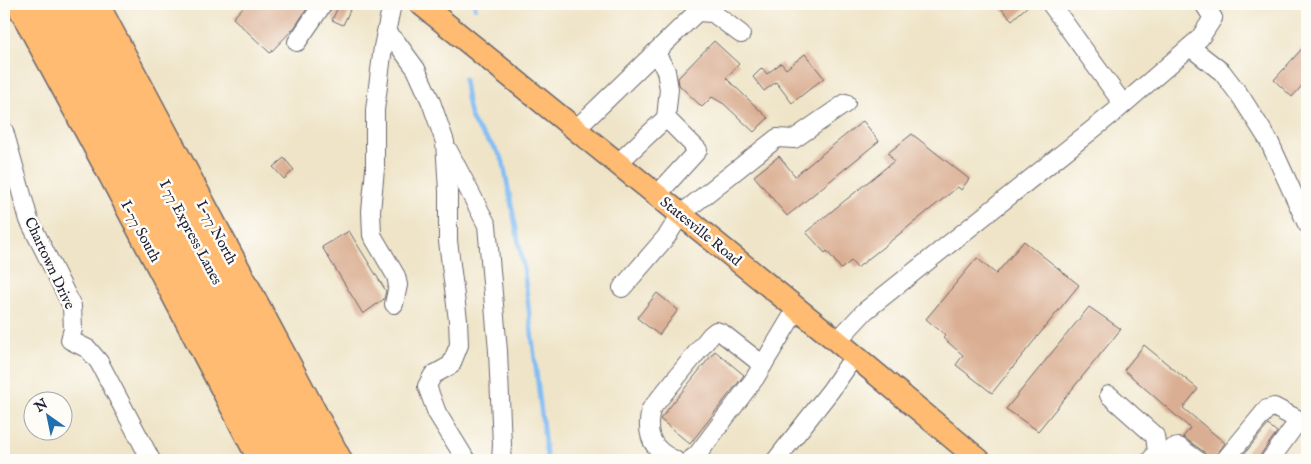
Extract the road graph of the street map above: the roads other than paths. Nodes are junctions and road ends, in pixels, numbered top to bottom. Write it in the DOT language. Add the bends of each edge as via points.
graph roads {
  1 [pos="19,4"];
  2 [pos="45,4"];
  3 [pos="70,4"];
  4 [pos="96,4"];
  5 [pos="323,4"];
  6 [pos="392,4"];
  7 [pos="421,4"];
  8 [pos="1051,4"];
  9 [pos="1204,4"];
  10 [pos="698,8"];
  11 [pos="386,33"];
  12 [pos="741,34"];
  13 [pos="298,42"];
  14 [pos="1190,47"];
  15 [pos="656,53"];
  16 [pos="846,103"];
  17 [pos="1123,104"];
  18 [pos="666,118"];
  19 [pos="576,129"];
  20 [pos="4,131"];
  21 [pos="445,145"];
  22 [pos="618,163"];
  23 [pos="657,195"];
  24 [pos="681,214"];
  25 [pos="1307,224"];
  26 [pos="139,228"];
  27 [pos="622,288"];
  28 [pos="394,304"];
  29 [pos="797,308"];
  30 [pos="837,341"];
  31 [pos="854,355"];
  32 [pos="763,365"];
  33 [pos="243,376"];
  34 [pos="1109,395"];
  35 [pos="1303,422"];
  36 [pos="151,460"];
  37 [pos="261,460"];
  38 [pos="287,460"];
  39 [pos="313,460"];
  40 [pos="339,460"];
  41 [pos="466,460"];
  42 [pos="501,460"];
  43 [pos="675,460"];
  44 [pos="690,460"];
  45 [pos="776,460"];
  46 [pos="979,460"];
  47 [pos="1151,460"];
  48 [pos="1163,460"];
  49 [pos="1197,460"];
  50 [pos="1225,460"];
  51 [pos="1270,460"];
  1 -- 26 [label="highway, I-77 South"];
  2 -- 33 [label="highway, I 77 Express Lanes"];
  3 -- 39 [label="highway, I 77 Express Lanes"];
  4 -- 40 [label="highway, I-77 North"];
  5 -- 13 [label="street"];
  6 -- 11 [label="street"];
  7 -- 19 [label="main road, Statesville Road"];
  8 -- 17 [label="street"];
  9 -- 14 [label="street" via="1213,18"];
  10 -- 12 [label="street" via="713,13"];
  10 -- 15 [label="street"];
  11 -- 21 [label="street" via="416,69"];
  11 -- 28 [label="street" via="375,110 371,211 372,235 396,276 398,285"];
  14 -- 17 [label="street"];
  14 -- 25 [label="street" via="1222,72 1241,97 1269,141"];
  15 -- 18 [label="street" via="666,71 670,89"];
  15 -- 19 [label="street"];
  16 -- 24 [label="street" via="794,139 777,138"];
  17 -- 30 [label="street" via="864,311"];
  18 -- 22 [label="street"];
  18 -- 23 [label="street" via="698,150"];
  19 -- 22 [label="main road, Statesville Road"];
  20 -- 36 [label="street, Chartown Drive" via="29,220 72,306 74,318 70,340 88,349 99,362"];
  21 -- 41 [label="street" via="448,241 459,345 452,365 433,375 427,386 437,413"];
  21 -- 42 [label="street" via="487,225 498,351"];
  22 -- 23 [label="main road, Statesville Road"];
  23 -- 24 [label="main road, Statesville Road"];
  24 -- 27 [label="street" via="667,236"];
  24 -- 29 [label="main road, Statesville Road"];
  26 -- 33 [label="highway"];
  26 -- 37 [label="highway, I-77 South"];
  29 -- 30 [label="main road, Statesville Road"];
  29 -- 32 [label="street"];
  30 -- 31 [label="main road, Statesville Road"];
  31 -- 45 [label="street" via="832,390"];
  31 -- 46 [label="main road, Statesville Road"];
  32 -- 43 [label="street" via="722,332 716,331 711,335 650,410 649,437 658,449"];
  32 -- 44 [label="street" via="697,455"];
  33 -- 38 [label="highway, I 77 Express Lanes"];
  34 -- 47 [label="street" via="1156,436 1157,452"];
  35 -- 50 [label="street" via="1270,408"];
  35 -- 51 [label="street"];
  48 -- 49 [label="street" via="1173,448 1179,447"];
}
